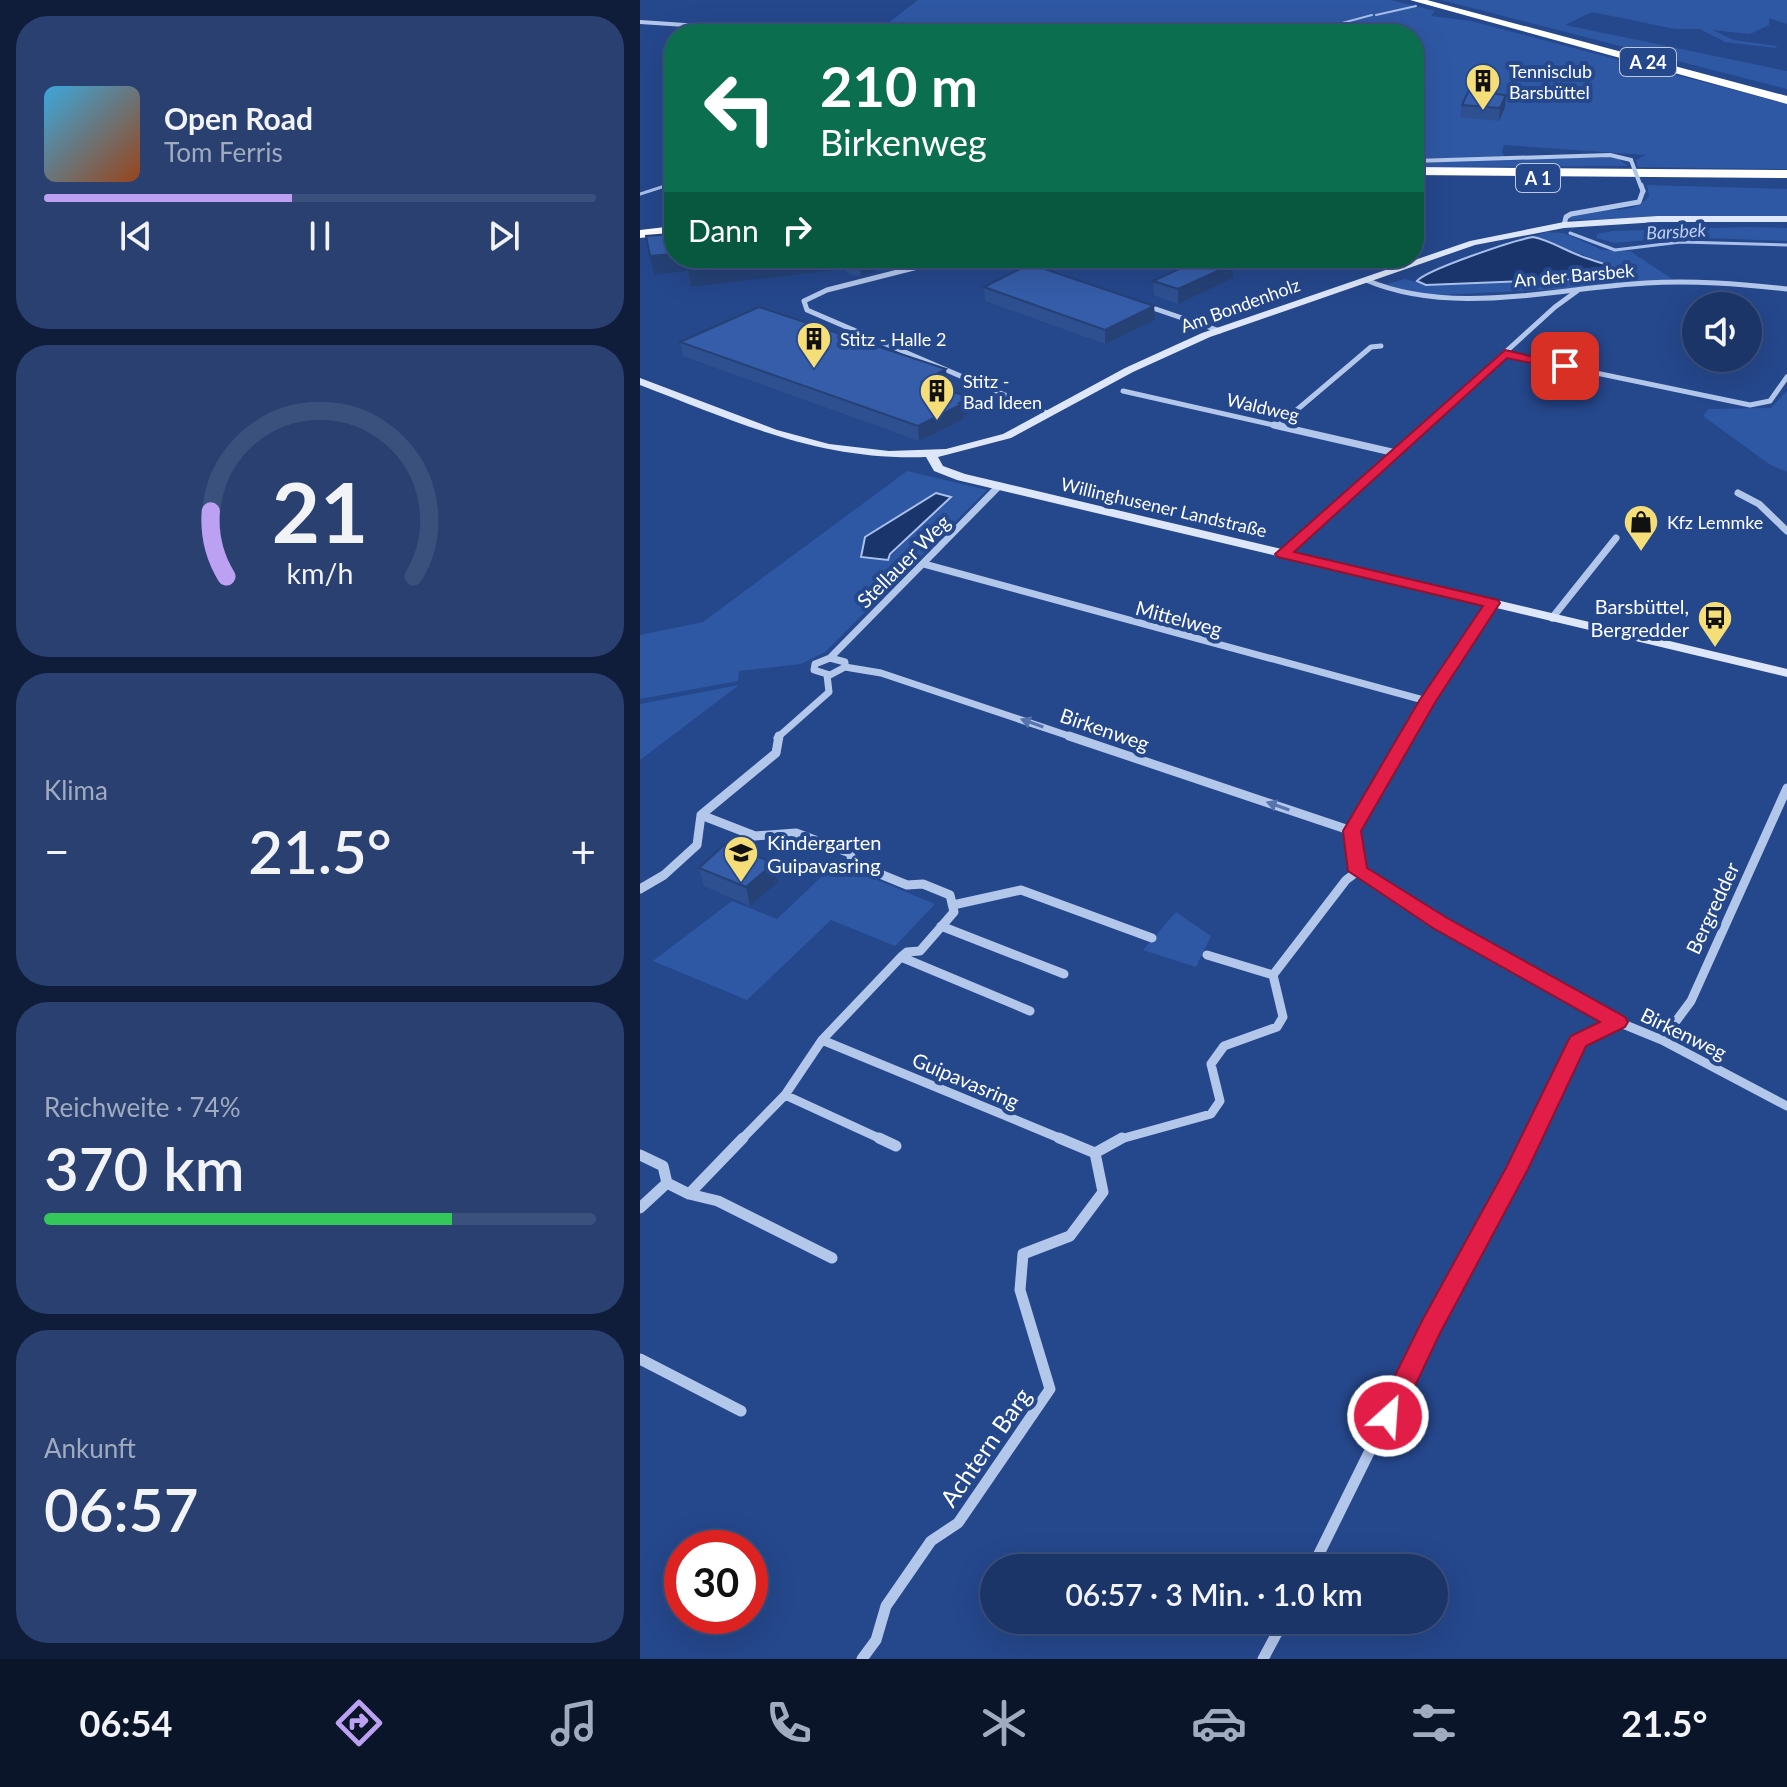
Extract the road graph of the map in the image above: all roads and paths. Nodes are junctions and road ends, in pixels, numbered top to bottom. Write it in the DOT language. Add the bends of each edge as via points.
graph roads {
  1 [pos="1415,0"];
  2 [pos="1432,0"];
  3 [pos="640,22"];
  4 [pos="670,24"];
  5 [pos="1787,94"];
  6 [pos="1787,100"];
  7 [pos="1424,161"];
  8 [pos="1424,171"];
  9 [pos="1787,174"];
  10 [pos="1424,179"];
  11 [pos="1787,183"];
  12 [pos="1787,219"];
  13 [pos="664,223"];
  14 [pos="1564,225"];
  15 [pos="640,227"];
  16 [pos="664,231"];
  17 [pos="640,234"];
  18 [pos="1424,260"];
  19 [pos="914,268"];
  20 [pos="1035,268"];
  21 [pos="1401,268"];
  22 [pos="1041,270"];
  23 [pos="1366,280"];
  24 [pos="1787,289"];
  25 [pos="1578,291"];
  26 [pos="1145,305"];
  27 [pos="1220,331"];
  28 [pos="1381,346"];
  29 [pos="1505,354"];
  30 [pos="1787,377"];
  31 [pos="640,381"];
  32 [pos="1123,391"];
  33 [pos="1049,414"];
  34 [pos="1279,425"];
  35 [pos="1396,453"];
  36 [pos="931,455"];
  37 [pos="999,486"];
  38 [pos="1738,493"];
  39 [pos="1787,531"];
  40 [pos="1616,538"];
  41 [pos="1283,554"];
  42 [pos="924,564"];
  43 [pos="1492,603"];
  44 [pos="1552,618"];
  45 [pos="830,658"];
  46 [pos="845,667"];
  47 [pos="1787,673"];
  48 [pos="827,675"];
  49 [pos="1427,701"];
  50 [pos="1787,788"];
  51 [pos="701,815"];
  52 [pos="1352,831"];
  53 [pos="1358,871"];
  54 [pos="640,889"];
  55 [pos="953,905"];
  56 [pos="941,926"];
  57 [pos="1152,938"];
  58 [pos="1207,955"];
  59 [pos="901,957"];
  60 [pos="1064,974"];
  61 [pos="1273,975"];
  62 [pos="1030,1011"];
  63 [pos="1618,1022"];
  64 [pos="822,1040"];
  65 [pos="1662,1040"];
  66 [pos="785,1095"];
  67 [pos="1787,1106"];
  68 [pos="896,1146"];
  69 [pos="1095,1153"];
  70 [pos="640,1155"];
  71 [pos="667,1183"];
  72 [pos="689,1194"];
  73 [pos="640,1208"];
  74 [pos="832,1258"];
  75 [pos="640,1359"];
  76 [pos="741,1411"];
  77 [pos="1319,1554"];
  78 [pos="1276,1634"];
  79 [pos="862,1659"];
  80 [pos="1263,1659"];
  1 -- 6 [label="highway, A 24"];
  2 -- 5 [label="highway, A 24"];
  3 -- 4 [label="street"];
  7 -- 14 [label="street, Am Bondenholz, bridge" via="1600,155 1631,160 1643,196 1634,204 1571,214"];
  8 -- 9 [label="highway, A 1"];
  10 -- 11 [label="highway, A 1"];
  12 -- 14 [label="main road"];
  13 -- 15 [label="highway"];
  14 -- 18 [label="main road, Am Bondenholz" via="1473,243"];
  16 -- 17 [label="highway"];
  19 -- 33 [label="street" via="827,290 804,301 807,310"];
  20 -- 22 [label="street"];
  21 -- 23 [label="main road, Am Bondenholz"];
  23 -- 25 [label="street, An der Barsbek" via="1415,297"];
  23 -- 27 [label="main road, Am Bondenholz"];
  24 -- 25 [label="street, An der Barsbek" via="1681,282"];
  25 -- 29 [label="street"];
  26 -- 27 [label="street"];
  27 -- 33 [label="main road, Am Bondenholz" via="1129,370"];
  28 -- 34 [label="street" via="1371,347"];
  29 -- 30 [label="street" via="1750,405 1770,401"];
  29 -- 35 [label="street"];
  31 -- 36 [label="main road" via="803,441 863,453"];
  32 -- 34 [label="street, Waldweg"];
  33 -- 36 [label="main road, Am Bondenholz" via="995,441"];
  34 -- 35 [label="street, Waldweg"];
  35 -- 41 [label="street"];
  36 -- 37 [label="main road, Willinghusener Landstraße" via="945,471"];
  37 -- 41 [label="main road, Willinghusener Landstraße"];
  37 -- 42 [label="street, Stellauer Weg"];
  38 -- 39 [label="street" via="1759,504"];
  40 -- 44 [label="street"];
  41 -- 43 [label="main road, Willinghusener Landstraße"];
  42 -- 45 [label="street, Stellauer Weg"];
  42 -- 49 [label="street, Mittelweg"];
  43 -- 44 [label="main road, Willinghusener Landstraße"];
  43 -- 49 [label="street"];
  44 -- 47 [label="main road, Willinghusener Landstraße"];
  45 -- 46 [label="street" via="845,662"];
  45 -- 48 [label="street" via="815,664 814,670"];
  46 -- 48 [label="street"];
  52 -- 46 [label="street, Birkenweg, one-way" via="894,677"];
  48 -- 51 [label="street" via="829,692 777,738 776,753"];
  49 -- 52 [label="street"];
  50 -- 65 [label="street, Bergredder" via="1691,1001"];
  51 -- 54 [label="street" via="697,845"];
  51 -- 55 [label="street" via="755,836 796,833 850,853 853,863 907,885 923,884 950,895"];
  52 -- 53 [label="street"];
  53 -- 61 [label="street"];
  53 -- 63 [label="street, Birkenweg"];
  55 -- 56 [label="street" via="954,912"];
  55 -- 57 [label="street" via="1021,890"];
  56 -- 59 [label="street" via="920,951"];
  56 -- 60 [label="street"];
  58 -- 61 [label="street"];
  59 -- 62 [label="street"];
  59 -- 64 [label="street"];
  61 -- 69 [label="street" via="1283,1017 1277,1027 1224,1046 1211,1064 1220,1101 1211,1114 1136,1134"];
  63 -- 65 [label="street, Birkenweg"];
  63 -- 77 [label="street" via="1578,1041"];
  64 -- 66 [label="street"];
  64 -- 69 [label="street, Guipavasring"];
  65 -- 67 [label="street, Birkenweg"];
  66 -- 68 [label="street"];
  66 -- 72 [label="street"];
  69 -- 79 [label="street, Achtern Barg" via="1103,1192 1070,1236 1023,1254 1020,1290 1050,1389 958,1523 931,1541 886,1606 876,1640"];
  70 -- 71 [label="street" via="663,1166"];
  71 -- 72 [label="street"];
  71 -- 73 [label="street"];
  72 -- 74 [label="street" via="718,1201"];
  75 -- 76 [label="street"];
  78 -- 80 [label="street"];
}
